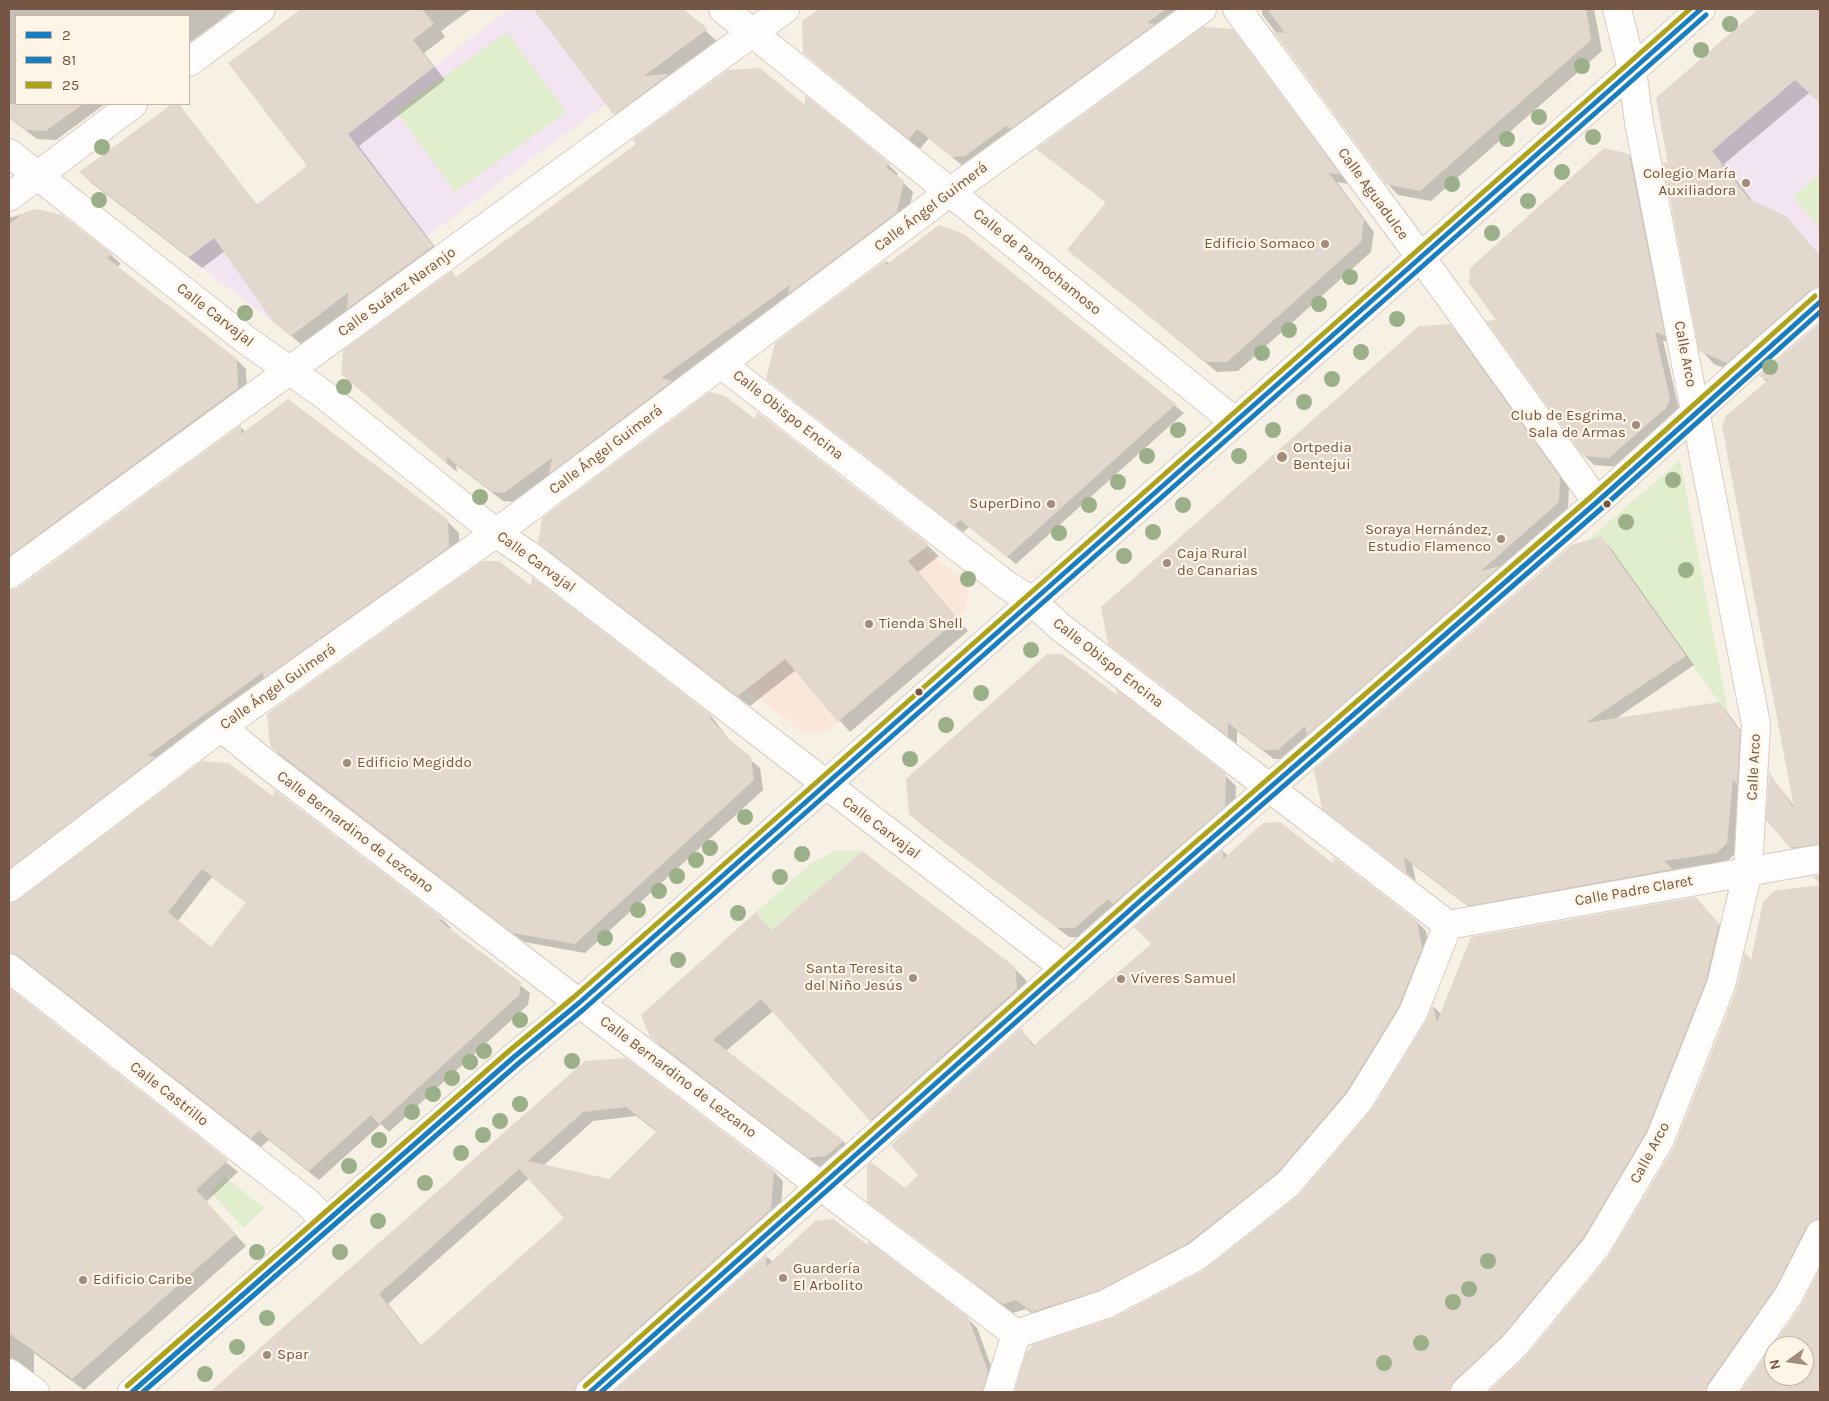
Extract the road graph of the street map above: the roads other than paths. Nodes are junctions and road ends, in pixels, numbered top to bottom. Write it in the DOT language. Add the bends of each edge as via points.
graph roads {
  1 [pos="261,9"];
  2 [pos="723,9"];
  3 [pos="785,9"];
  4 [pos="1202,9"];
  5 [pos="1237,9"];
  6 [pos="1617,9"];
  7 [pos="1701,9"];
  8 [pos="753,33"];
  9 [pos="190,61"];
  10 [pos="1632,70"];
  11 [pos="132,105"];
  12 [pos="9,153"];
  13 [pos="37,176"];
  14 [pos="950,192"];
  15 [pos="9,197"];
  16 [pos="1419,258"];
  17 [pos="1820,302"];
  18 [pos="721,364"];
  19 [pos="290,372"];
  20 [pos="1696,413"];
  21 [pos="1234,421"];
  22 [pos="1597,502"];
  23 [pos="496,533"];
  24 [pos="9,575"];
  25 [pos="1031,600"];
  26 [pos="221,727"];
  27 [pos="825,785"];
  28 [pos="1270,788"];
  29 [pos="1820,859"];
  30 [pos="1748,871"];
  31 [pos="9,888"];
  32 [pos="1448,925"];
  33 [pos="9,968"];
  34 [pos="1066,969"];
  35 [pos="579,1003"];
  36 [pos="822,1186"];
  37 [pos="326,1222"];
  38 [pos="1820,1234"];
  39 [pos="1016,1334"];
  40 [pos="9,1373"];
  41 [pos="35,1392"];
  42 [pos="132,1392"];
  43 [pos="590,1392"];
  44 [pos="998,1392"];
  45 [pos="1465,1392"];
  46 [pos="1721,1392"];
  1 -- 9 [label="street"];
  2 -- 8 [label="street, Calle de Pamochamoso"];
  3 -- 8 [label="street, Calle Suárez Naranjo"];
  4 -- 14 [label="street, Calle Ángel Guimerá"];
  5 -- 16 [label="street, Calle Aguadulce"];
  6 -- 10 [label="street, Calle Arco"];
  7 -- 10 [label="street"];
  8 -- 14 [label="street, Calle de Pamochamoso"];
  8 -- 19 [label="street, Calle Suárez Naranjo"];
  10 -- 16 [label="street"];
  10 -- 20 [label="street, Calle Arco"];
  11 -- 13 [label="street"];
  12 -- 13 [label="street, Calle Carvajal"];
  13 -- 15 [label="street"];
  13 -- 19 [label="street, Calle Carvajal"];
  14 -- 18 [label="street, Calle Ángel Guimerá"];
  14 -- 21 [label="street, Calle de Pamochamoso"];
  16 -- 21 [label="street"];
  16 -- 22 [label="street, Calle Aguadulce"];
  17 -- 20 [label="street"];
  18 -- 23 [label="street, Calle Ángel Guimerá"];
  18 -- 25 [label="street, Calle Obispo Encina"];
  19 -- 23 [label="street, Calle Carvajal" via="323,394"];
  19 -- 24 [label="street, Calle Suárez Naranjo"];
  20 -- 22 [label="street"];
  20 -- 30 [label="street, Calle Arco" via="1756,724"];
  21 -- 25 [label="street"];
  22 -- 28 [label="street"];
  23 -- 26 [label="street, Calle Ángel Guimerá"];
  23 -- 27 [label="street, Calle Carvajal"];
  25 -- 27 [label="street"];
  25 -- 28 [label="street, Calle Obispo Encina" via="1059,626"];
  26 -- 31 [label="street, Calle Ángel Guimerá"];
  26 -- 35 [label="street, Calle Bernardino de Lezcano"];
  27 -- 34 [label="street, Calle Carvajal"];
  27 -- 35 [label="street"];
  28 -- 32 [label="street, Calle Obispo Encina"];
  28 -- 34 [label="street"];
  29 -- 30 [label="street, Calle Padre Claret"];
  30 -- 32 [label="street, Calle Padre Claret"];
  30 -- 45 [label="street, Calle Arco" via="1721,985 1660,1139 1596,1247 1513,1347"];
  32 -- 39 [label="street" via="1413,1013 1360,1101 1288,1184 1197,1256 1106,1304"];
  33 -- 37 [label="street, Calle Castrillo" via="307,1202"];
  34 -- 36 [label="street"];
  35 -- 36 [label="street, Calle Bernardino de Lezcano"];
  35 -- 37 [label="street"];
  36 -- 39 [label="street, Calle Bernardino de Lezcano"];
  36 -- 43 [label="street"];
  37 -- 42 [label="street"];
  38 -- 46 [label="street" via="1789,1296"];
  39 -- 44 [label="street"];
  40 -- 41 [label="street"];
}
